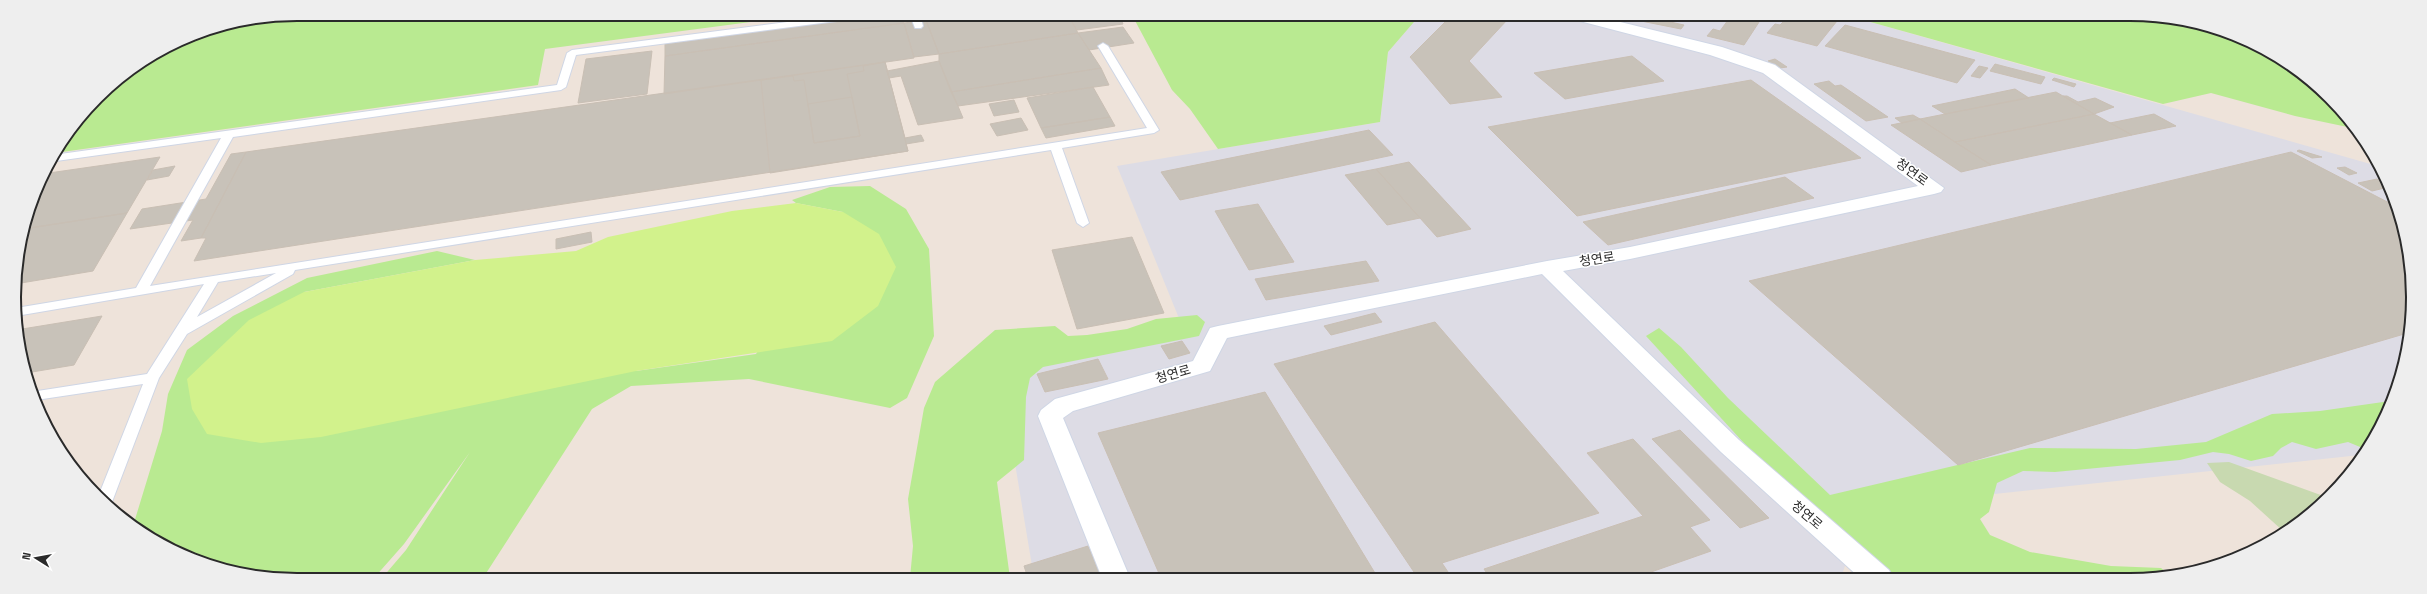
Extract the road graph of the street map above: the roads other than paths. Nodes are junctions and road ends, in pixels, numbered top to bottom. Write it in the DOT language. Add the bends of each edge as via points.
graph roads {
  1 [pos="815,21"];
  2 [pos="917,21"];
  3 [pos="1598,21"];
  4 [pos="918,26"];
  5 [pos="1103,46"];
  6 [pos="228,136"];
  7 [pos="1055,145"];
  8 [pos="59,158"];
  9 [pos="1083,223"];
  10 [pos="297,267"];
  11 [pos="1547,267"];
  12 [pos="214,279"];
  13 [pos="140,292"];
  14 [pos="22,311"];
  15 [pos="182,331"];
  16 [pos="152,378"];
  17 [pos="39,395"];
  18 [pos="106,496"];
  19 [pos="1114,573"];
  20 [pos="1873,573"];
  1 -- 6 [label="lane" via="572,53 561,87"];
  2 -- 4 [label="lane"];
  3 -- 11 [label="street, 청연로" via="1716,51 1769,69 1934,188 1630,253"];
  5 -- 7 [label="lane" via="1154,130"];
  6 -- 8 [label="lane"];
  6 -- 13 [label="lane"];
  7 -- 9 [label="lane"];
  7 -- 10 [label="lane"];
  10 -- 12 [label="lane"];
  10 -- 15 [label="lane"];
  11 -- 19 [label="street, 청연로" via="1218,333 1202,366 1064,405 1050,416"];
  11 -- 20 [label="street, 청연로" via="1730,446"];
  12 -- 13 [label="lane"];
  12 -- 15 [label="lane"];
  13 -- 14 [label="lane"];
  15 -- 16 [label="lane"];
  16 -- 17 [label="lane"];
  16 -- 18 [label="lane"];
}
